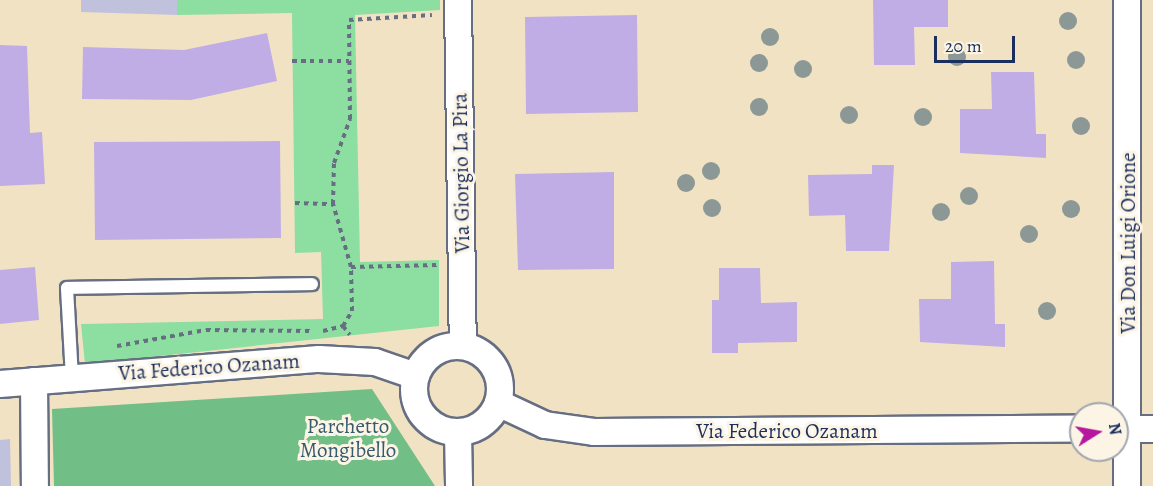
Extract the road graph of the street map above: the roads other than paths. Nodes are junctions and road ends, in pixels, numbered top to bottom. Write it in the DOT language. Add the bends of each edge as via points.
graph roads {
  1 [pos="1127,0"];
  2 [pos="458,7"];
  3 [pos="312,284"];
  4 [pos="463,346"];
  5 [pos="416,376"];
  6 [pos="72,378"];
  7 [pos="34,381"];
  8 [pos="0,384"];
  9 [pos="498,403"];
  10 [pos="1069,429"];
  11 [pos="1133,429"];
  12 [pos="458,432"];
  13 [pos="36,486"];
  14 [pos="459,486"];
  15 [pos="1127,486"];
  1 -- 11 [label="street, Via Don Luigi Orione"];
  2 -- 4 [label="street, Via Giorgio La Pira"];
  3 -- 6 [label="lane" via="67,288"];
  4 -- 5 [label="street" via="434,353"];
  4 -- 9 [label="street" via="494,367"];
  5 -- 6 [label="street, Via Federico Ozanam" via="352,359"];
  5 -- 12 [label="street" via="416,403 423,415"];
  6 -- 7 [label="street, Via Federico Ozanam"];
  7 -- 8 [label="street, Via Federico Ozanam"];
  7 -- 13 [label="street"];
  9 -- 10 [label="street, Via Federico Ozanam" via="545,425 594,432"];
  9 -- 12 [label="street" via="482,424"];
  11 -- 15 [label="street, Via Don Luigi Orione"];
  12 -- 14 [label="street"];
}
